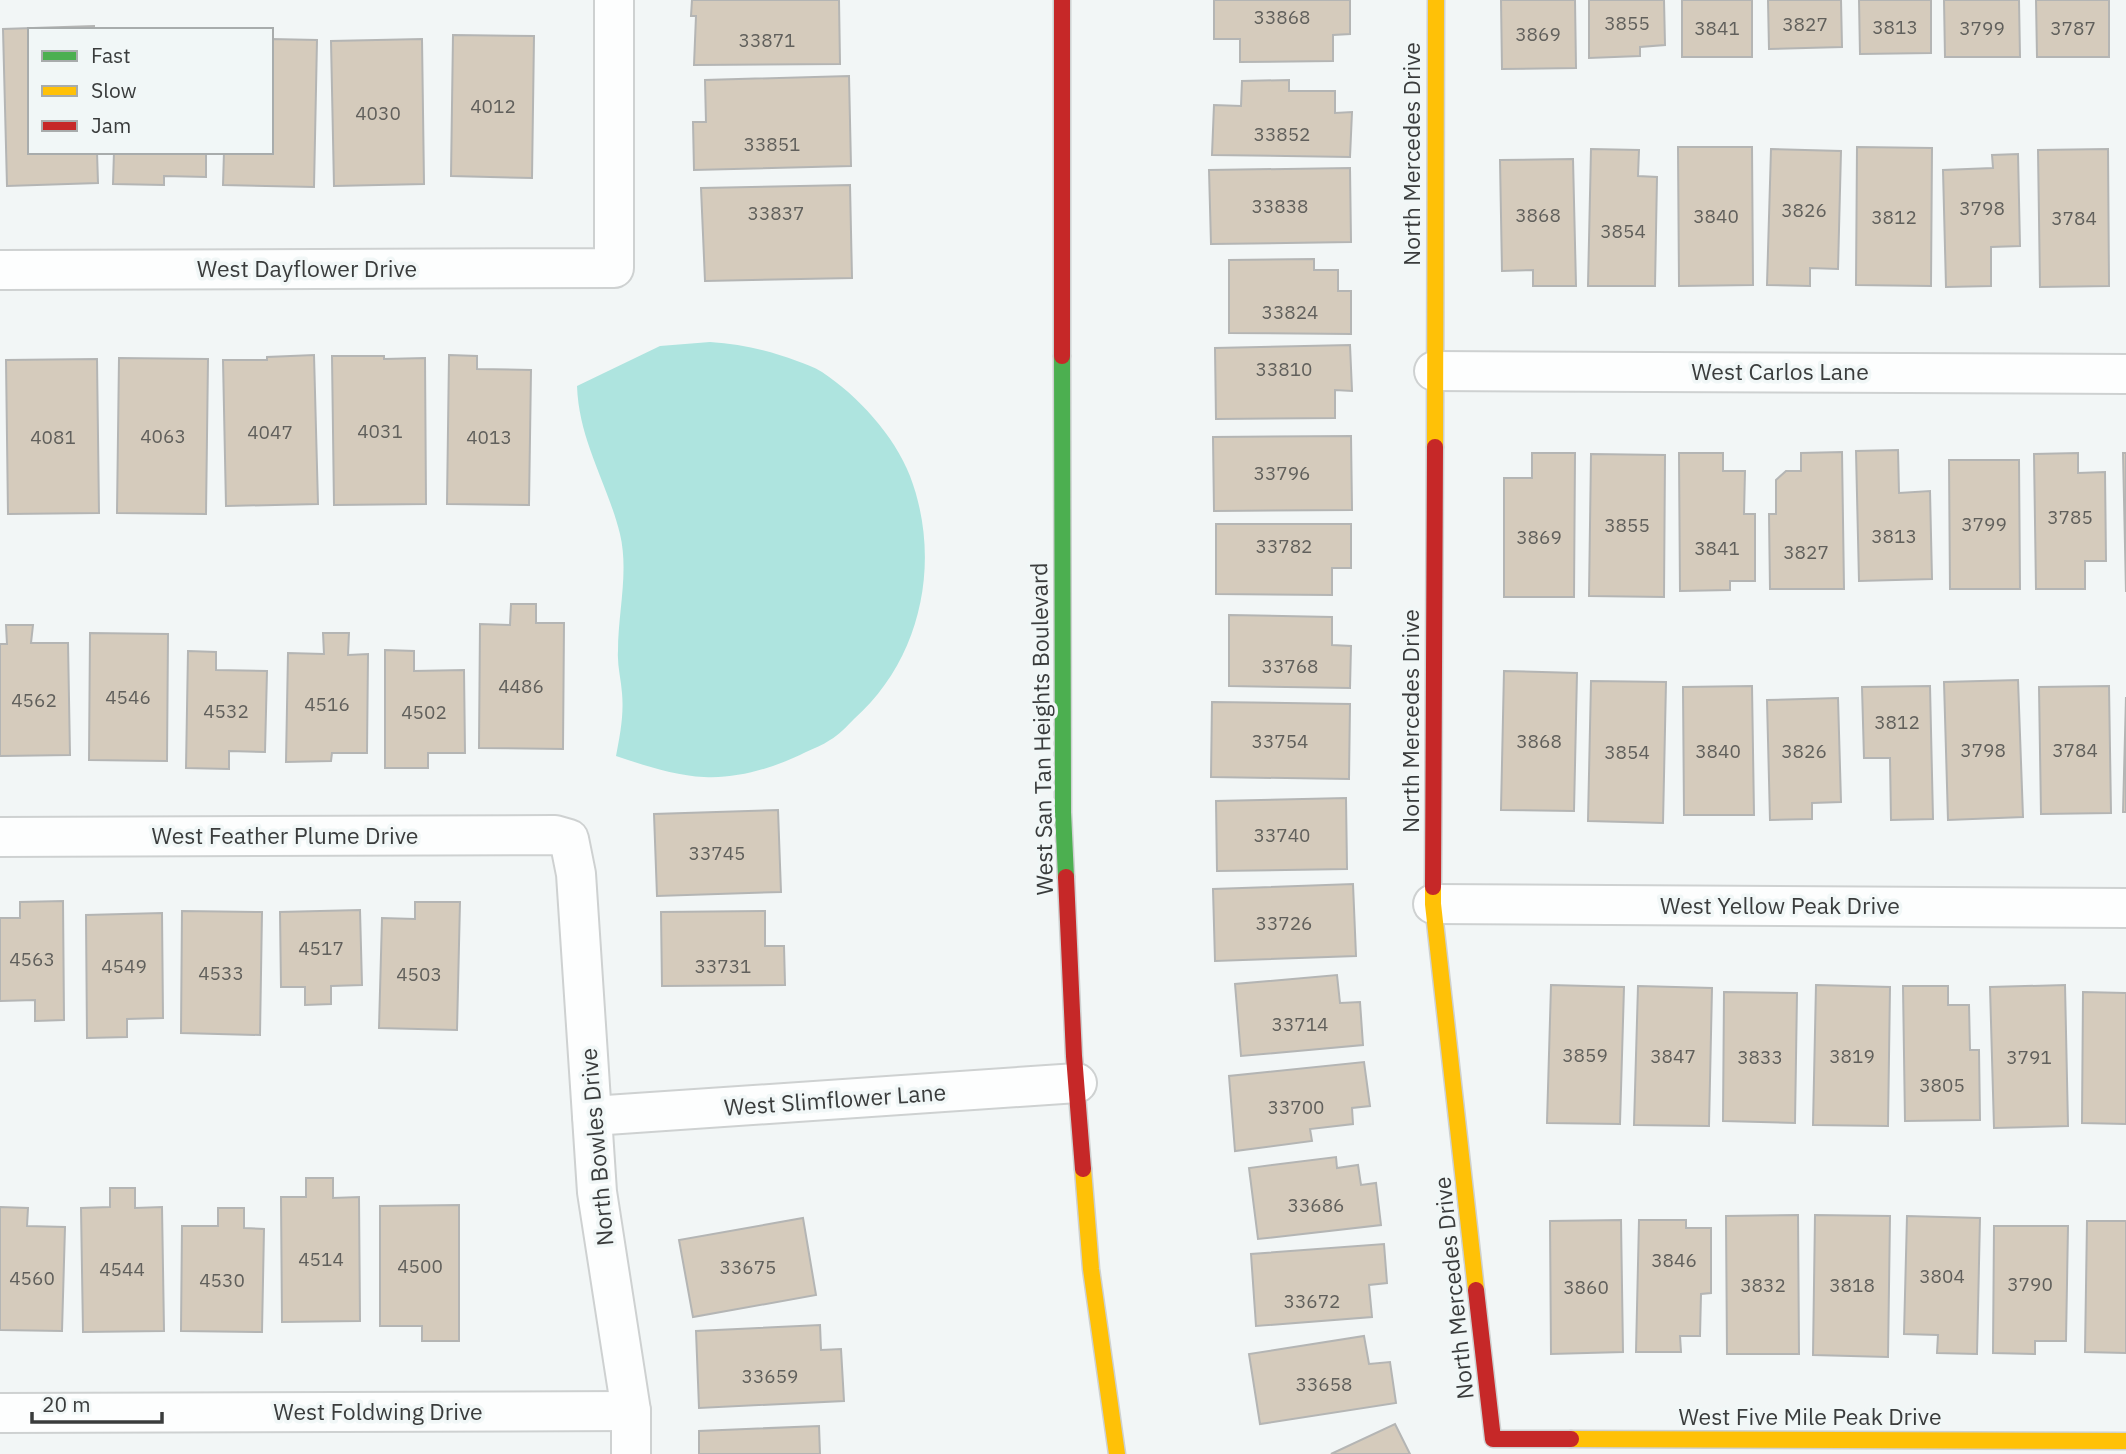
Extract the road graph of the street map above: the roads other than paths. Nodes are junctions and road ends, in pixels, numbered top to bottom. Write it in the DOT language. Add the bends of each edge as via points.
graph roads {
  1 [pos="614,0"];
  2 [pos="1062,0"];
  3 [pos="1436,0"];
  4 [pos="0,270"];
  5 [pos="1434,370"];
  6 [pos="2126,374"];
  7 [pos="0,837"];
  8 [pos="569,839"];
  9 [pos="1433,904"];
  10 [pos="2126,908"];
  11 [pos="1077,1083"];
  12 [pos="592,1116"];
  13 [pos="631,1411"];
  14 [pos="0,1413"];
  15 [pos="1493,1439"];
  16 [pos="2126,1441"];
  17 [pos="631,1454"];
  18 [pos="1116,1454"];
  1 -- 4 [label="street, West Dayflower Drive" via="614,268"];
  2 -- 11 [label="street, West San Tan Heights Boulevard" via="1063,813"];
  3 -- 5 [label="street, North Mercedes Drive"];
  5 -- 6 [label="street, West Carlos Lane"];
  5 -- 9 [label="street, North Mercedes Drive"];
  7 -- 8 [label="street, West Feather Plume Drive" via="555,835"];
  8 -- 12 [label="street, North Bowles Drive" via="576,874"];
  9 -- 10 [label="street, West Yellow Peak Drive"];
  9 -- 15 [label="street, North Mercedes Drive"];
  11 -- 12 [label="street, West Slimflower Lane"];
  11 -- 18 [label="street, West San Tan Heights Boulevard" via="1091,1269"];
  12 -- 13 [label="street, North Bowles Drive" via="597,1192"];
  13 -- 14 [label="street, West Foldwing Drive"];
  13 -- 17 [label="street, North Bowles Drive"];
  15 -- 16 [label="street, West Five Mile Peak Drive"];
}
